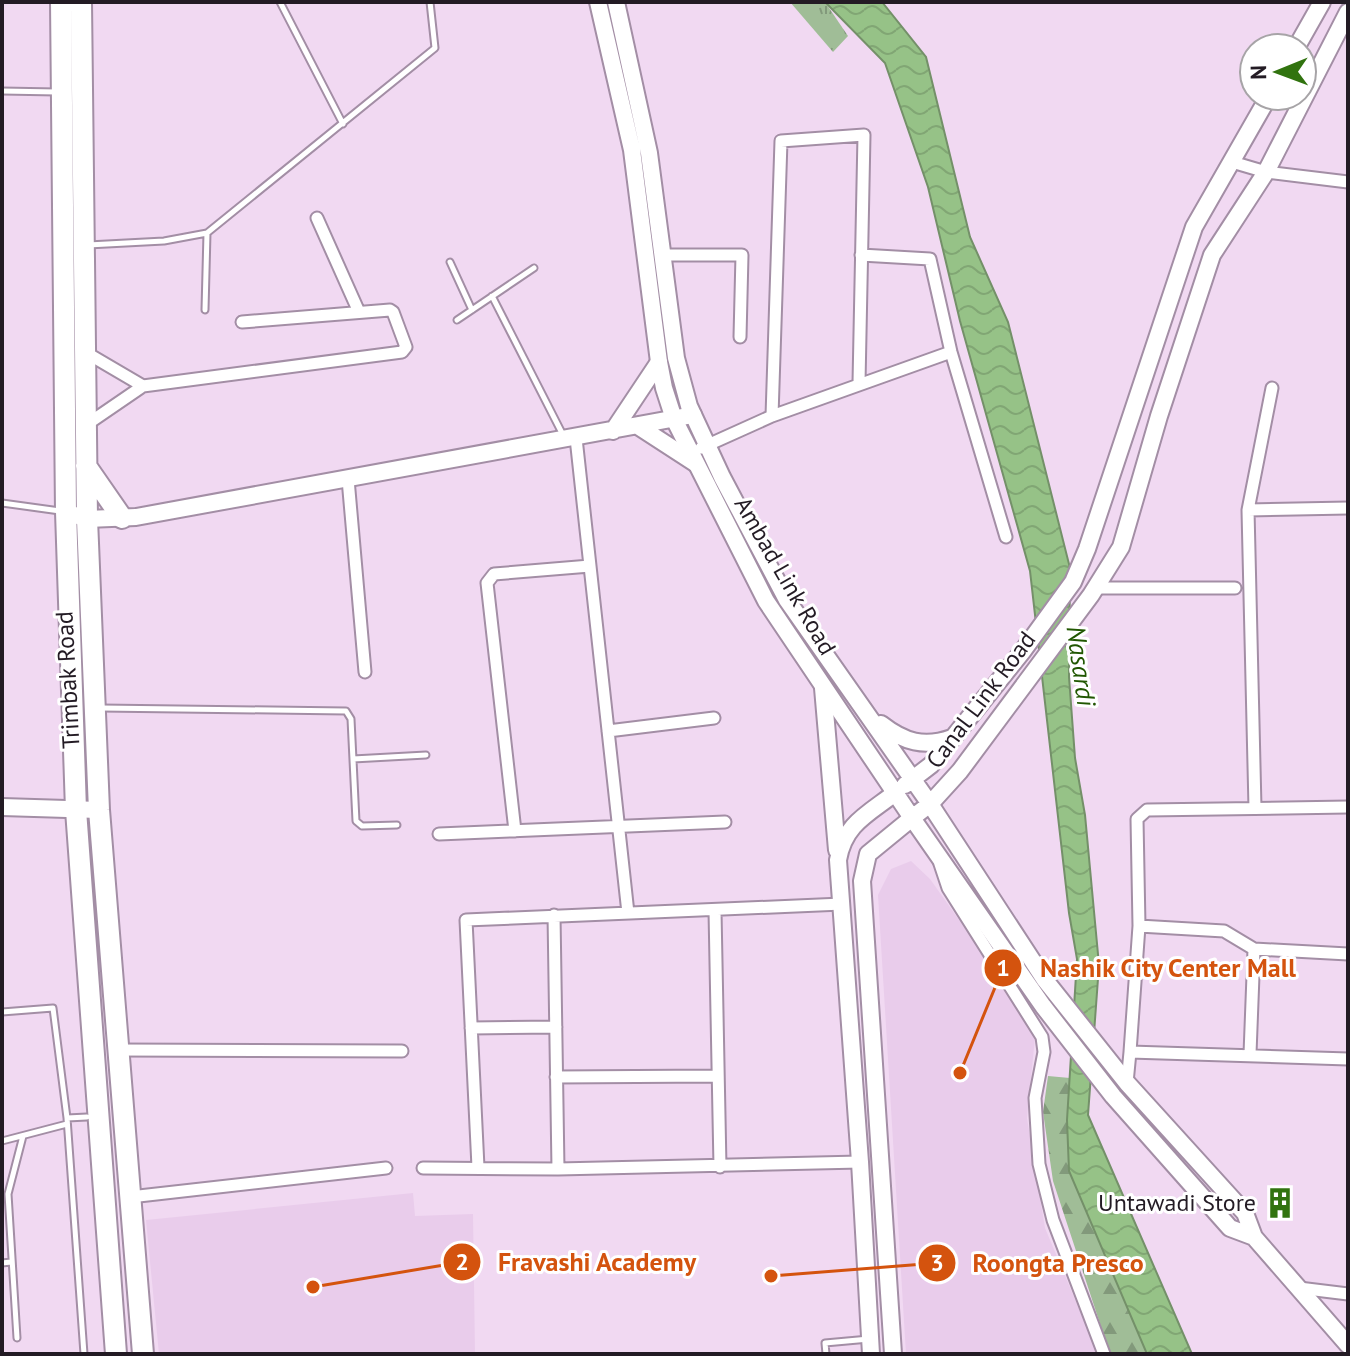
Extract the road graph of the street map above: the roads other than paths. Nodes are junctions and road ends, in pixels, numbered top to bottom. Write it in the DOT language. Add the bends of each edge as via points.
graph roads {
  1 [pos="61,2"];
  2 [pos="81,2"];
  3 [pos="280,2"];
  4 [pos="430,2"];
  5 [pos="598,2"];
  6 [pos="616,2"];
  7 [pos="1322,2"];
  8 [pos="1348,12"];
  9 [pos="1305,32"];
  10 [pos="2,91"];
  11 [pos="62,92"];
  12 [pos="1260,112"];
  13 [pos="343,124"];
  14 [pos="1232,162"];
  15 [pos="1266,172"];
  16 [pos="1348,182"];
  17 [pos="317,218"];
  18 [pos="207,233"];
  19 [pos="83,245"];
  20 [pos="663,255"];
  21 [pos="861,255"];
  22 [pos="450,262"];
  23 [pos="534,268"];
  24 [pos="492,296"];
  25 [pos="205,310"];
  26 [pos="472,310"];
  27 [pos="359,312"];
  28 [pos="457,320"];
  29 [pos="242,322"];
  30 [pos="740,337"];
  31 [pos="85,351"];
  32 [pos="951,352"];
  33 [pos="659,362"];
  34 [pos="859,383"];
  35 [pos="143,386"];
  36 [pos="1272,388"];
  37 [pos="693,415"];
  38 [pos="772,416"];
  39 [pos="674,419"];
  40 [pos="86,425"];
  41 [pos="638,426"];
  42 [pos="613,431"];
  43 [pos="571,439"];
  44 [pos="707,445"];
  45 [pos="692,459"];
  46 [pos="86,466"];
  47 [pos="348,479"];
  48 [pos="2,503"];
  49 [pos="1348,508"];
  50 [pos="1248,510"];
  51 [pos="66,512"];
  52 [pos="122,518"];
  53 [pos="87,519"];
  54 [pos="1006,537"];
  55 [pos="590,566"];
  56 [pos="1095,588"];
  57 [pos="1235,588"];
  58 [pos="365,672"];
  59 [pos="823,688"];
  60 [pos="96,709"];
  61 [pos="871,716"];
  62 [pos="714,718"];
  63 [pos="608,731"];
  64 [pos="953,737"];
  65 [pos="426,755"];
  66 [pos="353,759"];
  67 [pos="913,779"];
  68 [pos="895,793"];
  69 [pos="930,804"];
  70 [pos="2,807"];
  71 [pos="1348,807"];
  72 [pos="1255,808"];
  73 [pos="76,810"];
  74 [pos="99,810"];
  75 [pos="912,818"];
  76 [pos="725,822"];
  77 [pos="397,825"];
  78 [pos="618,827"];
  79 [pos="515,831"];
  80 [pos="439,834"];
  81 [pos="838,860"];
  82 [pos="962,900"];
  83 [pos="842,904"];
  84 [pos="715,911"];
  85 [pos="628,913"];
  86 [pos="554,915"];
  87 [pos="1139,926"];
  88 [pos="1254,949"];
  89 [pos="1348,954"];
  90 [pos="2,1012"];
  91 [pos="556,1027"];
  92 [pos="471,1028"];
  93 [pos="117,1050"];
  94 [pos="402,1051"];
  95 [pos="1130,1052"];
  96 [pos="1250,1054"];
  97 [pos="1348,1059"];
  98 [pos="716,1076"];
  99 [pos="556,1077"];
  100 [pos="1127,1083"];
  101 [pos="94,1117"];
  102 [pos="67,1121"];
  103 [pos="23,1136"];
  104 [pos="2,1141"];
  105 [pos="860,1162"];
  106 [pos="478,1167"];
  107 [pos="720,1167"];
  108 [pos="386,1168"];
  109 [pos="423,1168"];
  110 [pos="558,1169"];
  111 [pos="130,1197"];
  112 [pos="1254,1237"];
  113 [pos="11,1262"];
  114 [pos="2,1263"];
  115 [pos="1299,1288"];
  116 [pos="1348,1294"];
  117 [pos="17,1338"];
  118 [pos="1348,1345"];
  119 [pos="870,1346"];
  120 [pos="84,1354"];
  121 [pos="116,1354"];
  122 [pos="143,1354"];
  123 [pos="826,1354"];
  124 [pos="893,1354"];
  125 [pos="1104,1354"];
  1 -- 11 [label="highway, Trimbak Road"];
  2 -- 19 [label="highway, Trimbak Road"];
  3 -- 13 [label="lane"];
  4 -- 13 [label="lane" via="435,48"];
  5 -- 33 [label="main road, Ambad Link Road" via="632,150"];
  6 -- 20 [label="main road, Ambad Link Road" via="649,153"];
  7 -- 9 [label="main road"];
  8 -- 15 [label="main road, Canal Link Road"];
  10 -- 11 [label="lane"];
  11 -- 51 [label="highway, Trimbak Road"];
  12 -- 14 [label="main road, Canal Link Road"];
  13 -- 18 [label="lane"];
  14 -- 15 [label="street"];
  14 -- 64 [label="main road, Canal Link Road" via="1194,227 1073,582"];
  15 -- 16 [label="street"];
  15 -- 56 [label="main road, Canal Link Road" via="1212,255 1121,547"];
  17 -- 27 [label="street"];
  18 -- 19 [label="lane"];
  18 -- 25 [label="lane"];
  19 -- 31 [label="highway, Trimbak Road"];
  20 -- 30 [label="street" via="742,255"];
  20 -- 37 [label="main road, Ambad Link Road" via="676,358"];
  21 -- 32 [label="street" via="930,259"];
  21 -- 34 [label="street"];
  21 -- 38 [label="street" via="864,135 781,141"];
  22 -- 26 [label="lane"];
  23 -- 24 [label="lane"];
  24 -- 26 [label="lane"];
  24 -- 43 [label="lane"];
  26 -- 28 [label="lane"];
  27 -- 29 [label="street"];
  27 -- 35 [label="street" via="392,311 404,351"];
  31 -- 35 [label="street"];
  31 -- 40 [label="highway, Trimbak Road"];
  32 -- 34 [label="street"];
  32 -- 54 [label="street"];
  33 -- 39 [label="main road, Ambad Link Road"];
  33 -- 42 [label="main road"];
  34 -- 38 [label="street"];
  35 -- 40 [label="street"];
  36 -- 50 [label="street"];
  37 -- 39 [label="main road"];
  37 -- 44 [label="main road, Ambad Link Road"];
  38 -- 44 [label="street"];
  39 -- 41 [label="main road"];
  39 -- 45 [label="main road, Ambad Link Road"];
  40 -- 46 [label="highway, Trimbak Road"];
  41 -- 42 [label="main road"];
  41 -- 45 [label="main road"];
  42 -- 43 [label="main road"];
  43 -- 47 [label="main road"];
  43 -- 55 [label="street"];
  44 -- 45 [label="street"];
  44 -- 61 [label="main road, Ambad Link Road" via="787,600"];
  45 -- 59 [label="main road, Ambad Link Road" via="766,601"];
  46 -- 52 [label="highway"];
  46 -- 53 [label="highway, Trimbak Road"];
  47 -- 52 [label="main road"];
  47 -- 58 [label="street"];
  48 -- 51 [label="lane"];
  49 -- 50 [label="street"];
  50 -- 72 [label="street"];
  51 -- 53 [label="main road"];
  51 -- 73 [label="highway, Trimbak Road"];
  52 -- 53 [label="main road"];
  53 -- 60 [label="highway, Trimbak Road"];
  55 -- 63 [label="street"];
  55 -- 79 [label="street" via="494,574 487,583"];
  56 -- 57 [label="street"];
  56 -- 69 [label="main road, Canal Link Road"];
  59 -- 68 [label="main road, Ambad Link Road"];
  59 -- 81 [label="main road"];
  60 -- 66 [label="lane" via="341,710 351,719"];
  60 -- 74 [label="highway, Trimbak Road"];
  61 -- 64 [label="main road" via="909,741 928,744"];
  61 -- 67 [label="main road, Ambad Link Road"];
  62 -- 63 [label="street"];
  63 -- 78 [label="street"];
  64 -- 67 [label="main road, Canal Link Road"];
  65 -- 66 [label="lane"];
  66 -- 77 [label="lane" via="356,821 362,826"];
  67 -- 68 [label="main road, Canal Link Road"];
  67 -- 69 [label="main road, Ambad Link Road"];
  68 -- 75 [label="main road, Ambad Link Road"];
  68 -- 81 [label="main road, Canal Link Road" via="850,828"];
  69 -- 75 [label="main road, Canal Link Road"];
  69 -- 100 [label="main road, Ambad Link Road" via="1045,980"];
  70 -- 73 [label="main road"];
  71 -- 72 [label="street"];
  72 -- 87 [label="street" via="1141,813"];
  73 -- 74 [label="main road"];
  73 -- 101 [label="highway, Trimbak Road"];
  74 -- 93 [label="highway, Trimbak Road"];
  75 -- 82 [label="main road, Ambad Link Road"];
  75 -- 124 [label="main road, Canal Link Road" via="873,847 862,881"];
  76 -- 78 [label="street"];
  78 -- 79 [label="street"];
  78 -- 85 [label="street"];
  79 -- 80 [label="street"];
  81 -- 83 [label="main road, Canal Link Road"];
  82 -- 112 [label="main road, Ambad Link Road" via="1113,1096 1230,1228"];
  82 -- 125 [label="street" via="1042,1037 1035,1098 1039,1164 1053,1220"];
  83 -- 84 [label="street"];
  83 -- 105 [label="main road, Canal Link Road"];
  84 -- 85 [label="street"];
  84 -- 98 [label="street"];
  85 -- 86 [label="street"];
  86 -- 91 [label="street"];
  86 -- 92 [label="street" via="466,920"];
  87 -- 88 [label="street" via="1224,931"];
  87 -- 95 [label="street"];
  88 -- 89 [label="street"];
  88 -- 96 [label="street"];
  90 -- 102 [label="lane" via="53,1008"];
  91 -- 92 [label="street"];
  91 -- 99 [label="street"];
  92 -- 106 [label="street"];
  93 -- 94 [label="street"];
  93 -- 111 [label="highway, Trimbak Road"];
  95 -- 96 [label="street"];
  95 -- 100 [label="street"];
  96 -- 97 [label="street"];
  98 -- 99 [label="street"];
  98 -- 107 [label="street"];
  99 -- 110 [label="street"];
  100 -- 112 [label="main road, Ambad Link Road" via="1245,1213"];
  101 -- 102 [label="lane"];
  101 -- 121 [label="highway, Trimbak Road"];
  102 -- 103 [label="lane"];
  102 -- 120 [label="lane"];
  103 -- 104 [label="lane"];
  103 -- 113 [label="lane" via="8,1194"];
  105 -- 107 [label="street"];
  105 -- 119 [label="main road, Canal Link Road"];
  106 -- 109 [label="street"];
  106 -- 110 [label="street"];
  107 -- 110 [label="street"];
  108 -- 111 [label="street"];
  111 -- 122 [label="highway, Trimbak Road"];
  112 -- 115 [label="main road"];
  113 -- 114 [label="lane"];
  113 -- 117 [label="lane"];
  115 -- 116 [label="street"];
  115 -- 118 [label="main road"];
  119 -- 123 [label="lane" via="825,1343"];
}
